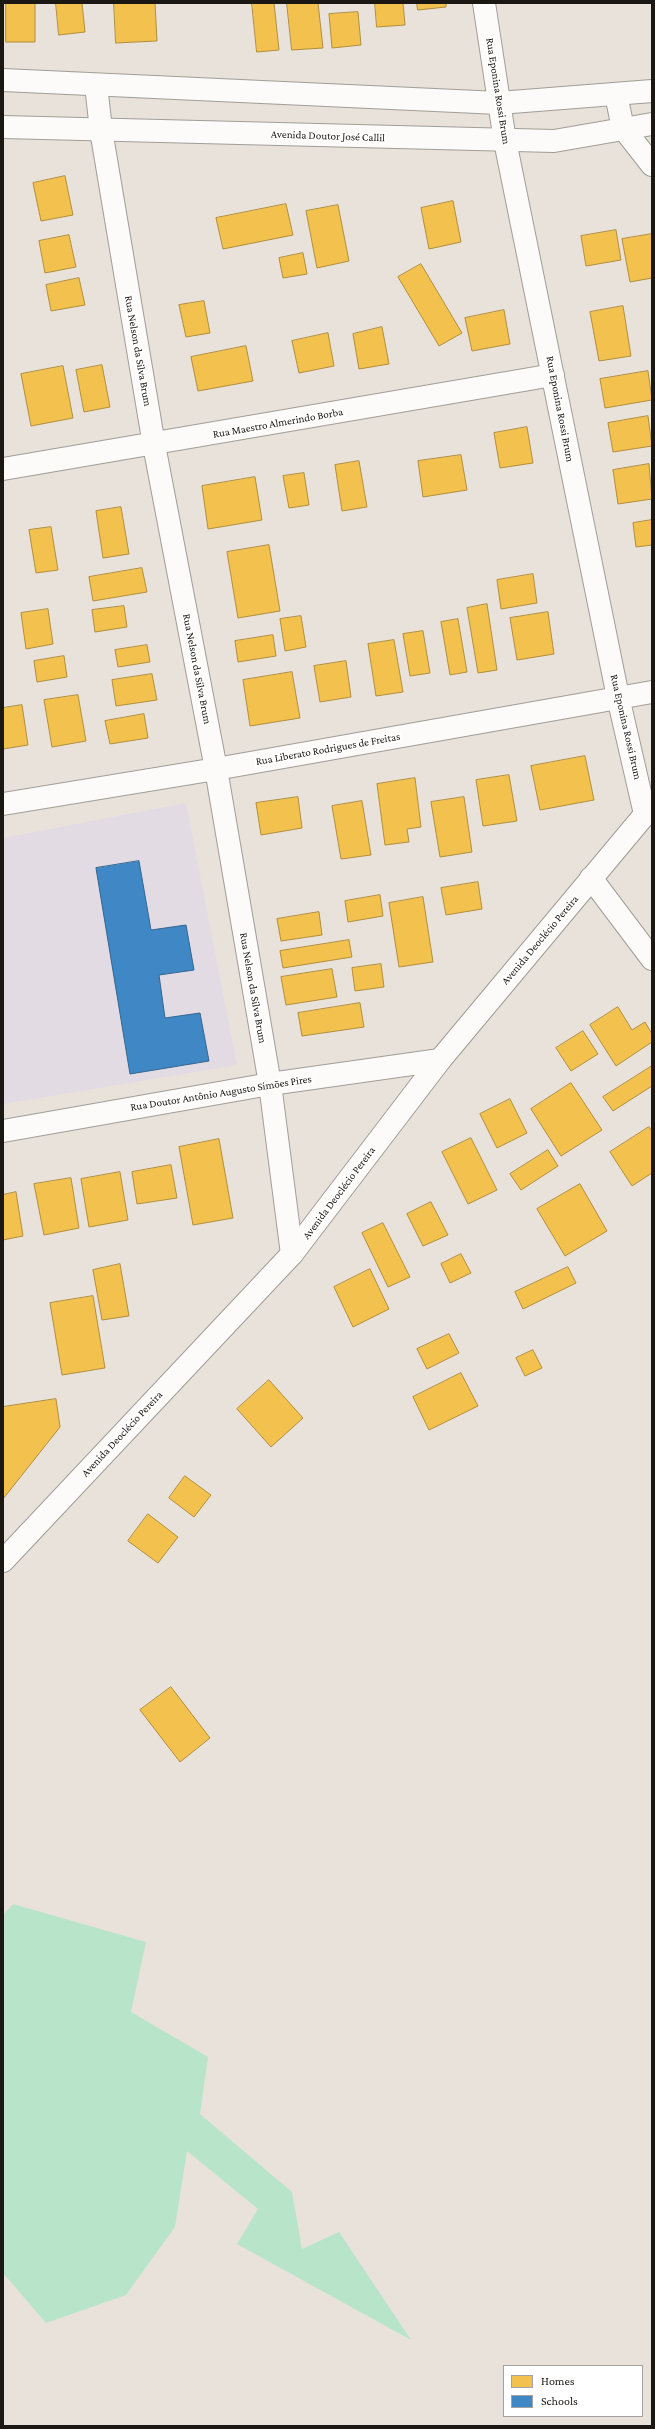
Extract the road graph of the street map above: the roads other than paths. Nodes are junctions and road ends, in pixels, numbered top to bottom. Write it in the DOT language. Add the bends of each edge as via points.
graph roads {
  1 [pos="484,3"];
  2 [pos="3,80"];
  3 [pos="96,85"];
  4 [pos="652,91"];
  5 [pos="616,95"];
  6 [pos="499,103"];
  7 [pos="652,124"];
  8 [pos="3,127"];
  9 [pos="623,128"];
  10 [pos="100,130"];
  11 [pos="505,141"];
  12 [pos="652,165"];
  13 [pos="553,375"];
  14 [pos="154,445"];
  15 [pos="3,470"];
  16 [pos="652,692"];
  17 [pos="618,698"];
  18 [pos="216,769"];
  19 [pos="3,804"];
  20 [pos="649,810"];
  21 [pos="591,878"];
  22 [pos="652,959"];
  23 [pos="440,1060"];
  24 [pos="270,1084"];
  25 [pos="3,1131"];
  26 [pos="292,1254"];
  27 [pos="3,1561"];
  1 -- 6 [label="street, Rua Eponina Rossi Brum"];
  2 -- 3 [label="street"];
  3 -- 6 [label="street"];
  3 -- 10 [label="street, Rua Nelson da Silva Brum"];
  4 -- 5 [label="street"];
  5 -- 6 [label="street"];
  5 -- 9 [label="street"];
  6 -- 11 [label="street, Rua Eponina Rossi Brum"];
  7 -- 9 [label="street, Avenida Doutor José Callil"];
  8 -- 10 [label="street, Avenida Doutor José Callil"];
  9 -- 11 [label="street, Avenida Doutor José Callil" via="554,141"];
  9 -- 12 [label="street"];
  10 -- 11 [label="street, Avenida Doutor José Callil"];
  10 -- 14 [label="street, Rua Nelson da Silva Brum"];
  11 -- 13 [label="street, Rua Eponina Rossi Brum"];
  13 -- 14 [label="street, Rua Maestro Almerindo Borba"];
  13 -- 17 [label="street, Rua Eponina Rossi Brum"];
  14 -- 15 [label="street, Rua Maestro Almerindo Borba"];
  14 -- 18 [label="street, Rua Nelson da Silva Brum"];
  16 -- 17 [label="street, Rua Liberato Rodrigues de Freitas"];
  17 -- 18 [label="street, Rua Liberato Rodrigues de Freitas"];
  17 -- 20 [label="street, Rua Eponina Rossi Brum"];
  18 -- 19 [label="street, Rua Liberato Rodrigues de Freitas"];
  18 -- 24 [label="street, Rua Nelson da Silva Brum"];
  20 -- 21 [label="street, Avenida Deoclécio Pereira"];
  21 -- 22 [label="street"];
  21 -- 23 [label="street, Avenida Deoclécio Pereira"];
  23 -- 24 [label="street, Rua Doutor Antônio Augusto Simões Pires"];
  23 -- 26 [label="street, Avenida Deoclécio Pereira"];
  24 -- 25 [label="street, Rua Doutor Antônio Augusto Simões Pires"];
  24 -- 26 [label="street, Rua Nelson da Silva Brum"];
  26 -- 27 [label="street, Avenida Deoclécio Pereira"];
}
